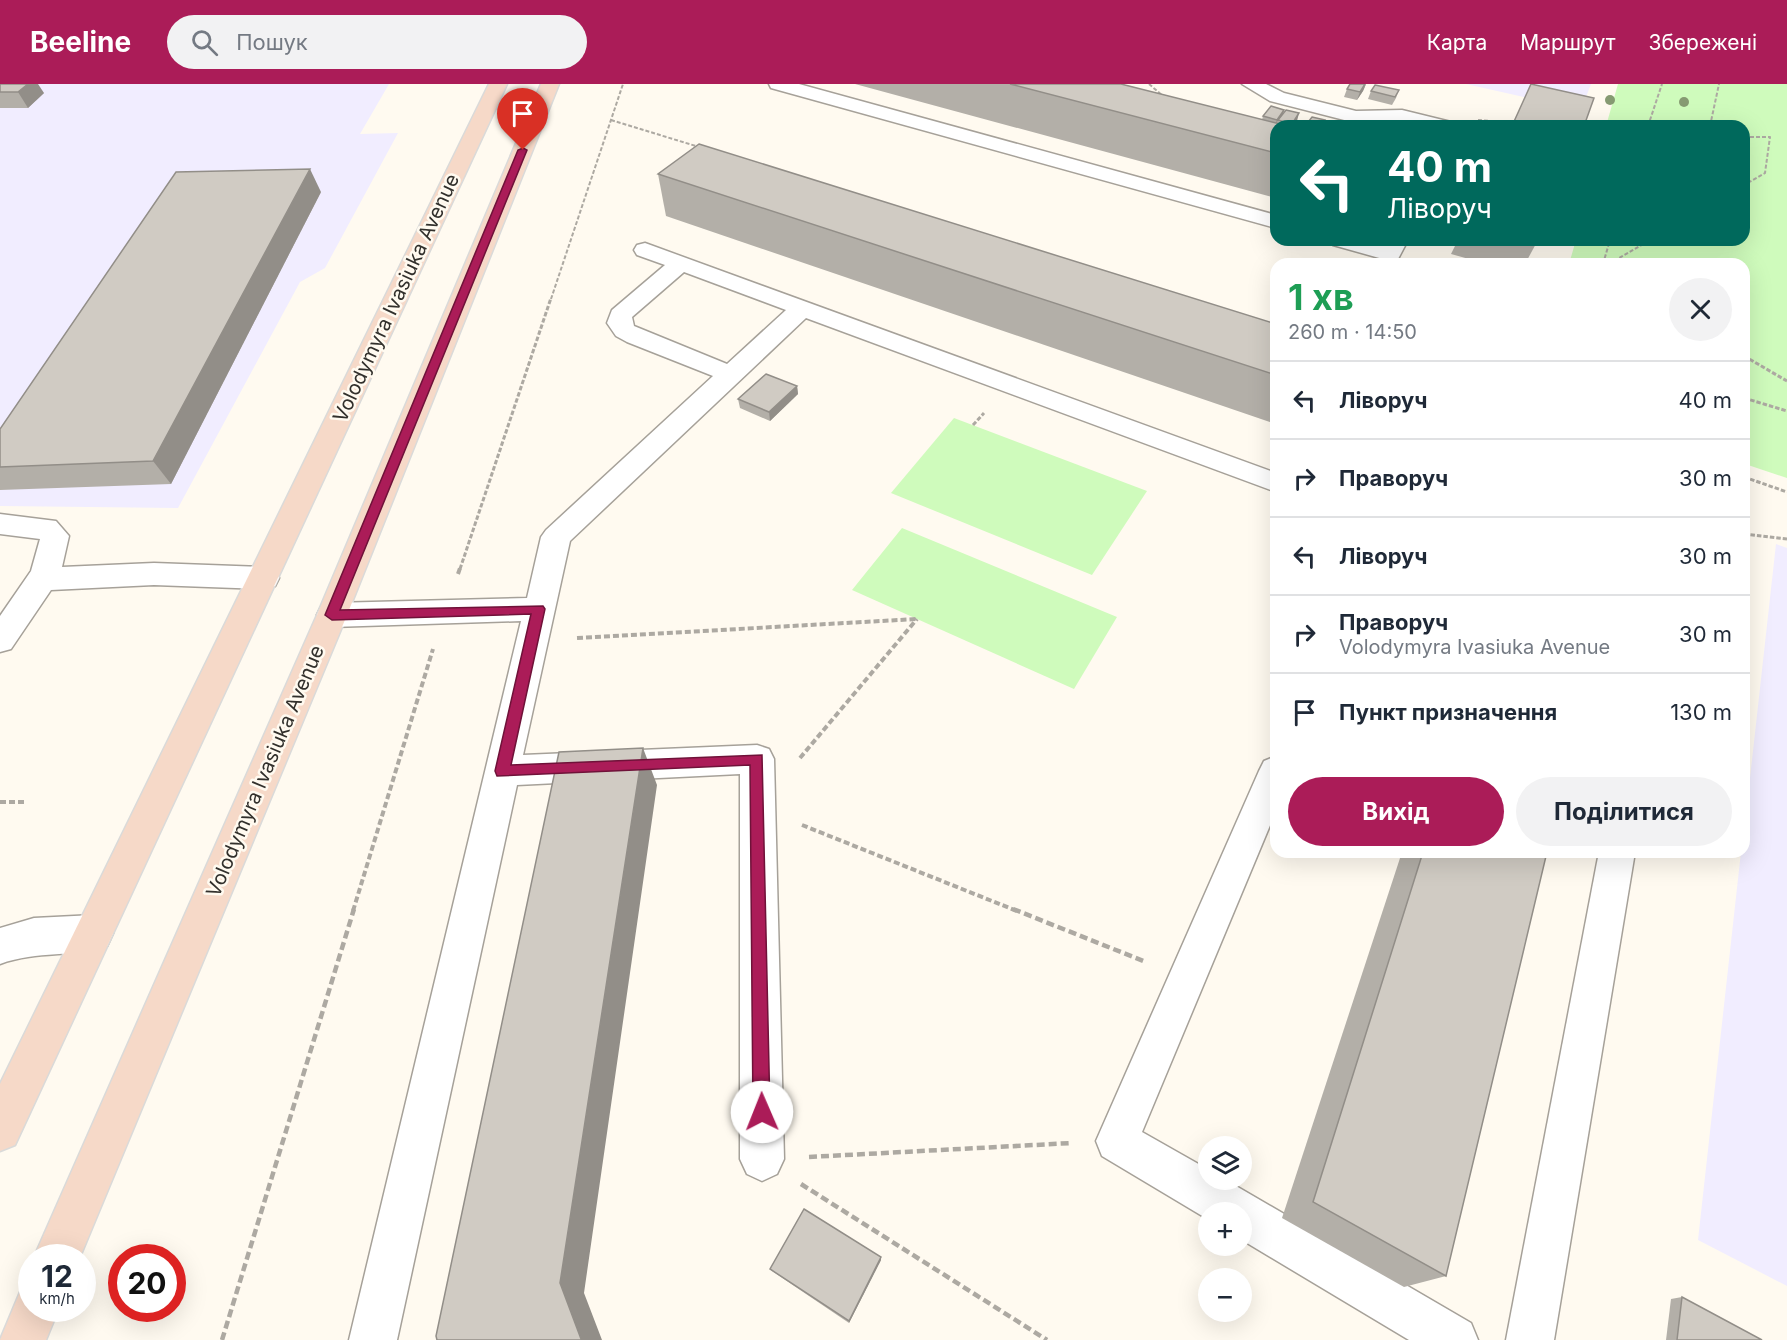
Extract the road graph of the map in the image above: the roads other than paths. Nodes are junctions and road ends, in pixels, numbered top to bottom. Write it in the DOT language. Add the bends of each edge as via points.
graph roads {
  1 [pos="498,84"];
  2 [pos="550,84"];
  3 [pos="778,84"];
  4 [pos="1251,84"];
  5 [pos="1429,120"];
  6 [pos="1270,220"];
  7 [pos="1362,246"];
  8 [pos="1394,246"];
  9 [pos="645,250"];
  10 [pos="682,263"];
  11 [pos="802,308"];
  12 [pos="731,374"];
  13 [pos="1270,481"];
  14 [pos="0,524"];
  15 [pos="264,578"];
  16 [pos="41,579"];
  17 [pos="539,609"];
  18 [pos="332,615"];
  19 [pos="0,640"];
  20 [pos="502,771"];
  21 [pos="1270,785"];
  22 [pos="1616,858"];
  23 [pos="94,933"];
  24 [pos="0,946"];
  25 [pos="0,1130"];
  26 [pos="762,1159"];
  27 [pos="1221,1202"];
  28 [pos="1252,1221"];
  29 [pos="63,1244"];
  30 [pos="30,1322"];
  31 [pos="22,1340"];
  32 [pos="373,1340"];
  33 [pos="1454,1340"];
  34 [pos="1530,1340"];
  1 -- 15 [label="main road, Volodymyra Ivasiuka Avenue"];
  2 -- 18 [label="main road, Volodymyra Ivasiuka Avenue"];
  3 -- 6 [label="lane"];
  4 -- 5 [label="lane" via="1277,97 1356,117"];
  7 -- 8 [label="lane" via="1390,254"];
  9 -- 10 [label="lane"];
  10 -- 11 [label="lane"];
  10 -- 12 [label="lane" via="628,307 620,315 619,323 636,337"];
  11 -- 12 [label="lane"];
  11 -- 13 [label="lane"];
  12 -- 17 [label="lane" via="556,537"];
  14 -- 16 [label="lane" via="46,528 56,536 56,549"];
  15 -- 16 [label="lane" via="154,574"];
  15 -- 23 [label="main road, Volodymyra Ivasiuka Avenue"];
  16 -- 19 [label="lane"];
  17 -- 18 [label="lane"];
  17 -- 20 [label="lane"];
  18 -- 29 [label="main road, Volodymyra Ivasiuka Avenue"];
  20 -- 26 [label="lane" via="757,759"];
  20 -- 32 [label="lane"];
  21 -- 27 [label="lane" via="1117,1141"];
  22 -- 34 [label="lane"];
  23 -- 24 [label="lane" via="16,939"];
  23 -- 25 [label="main road, Volodymyra Ivasiuka Avenue"];
  28 -- 33 [label="lane"];
  30 -- 31 [label="main road"];
}
